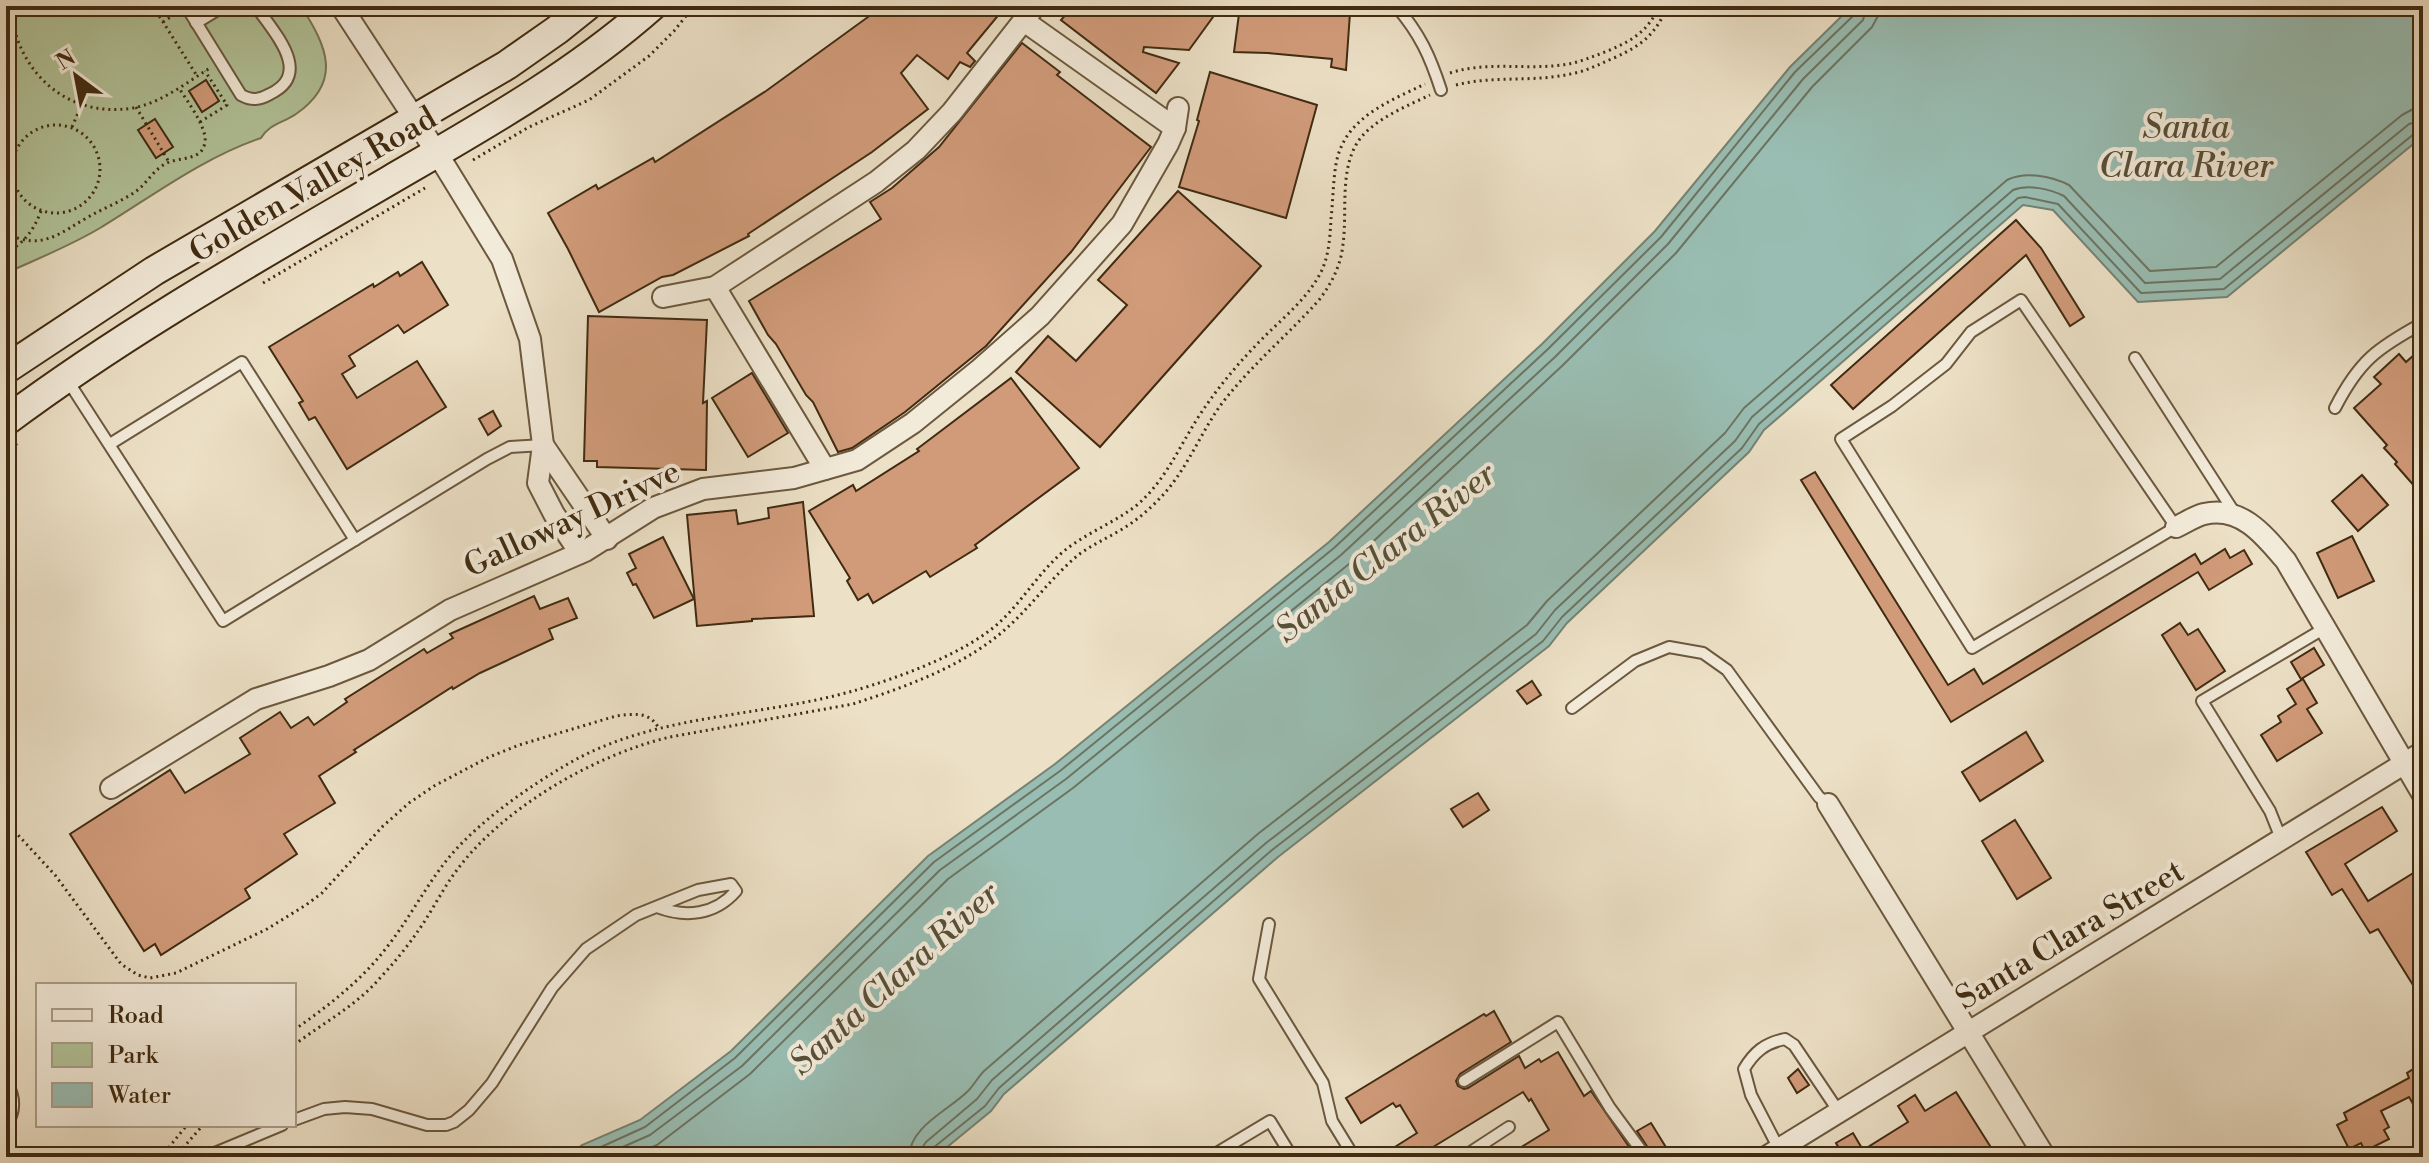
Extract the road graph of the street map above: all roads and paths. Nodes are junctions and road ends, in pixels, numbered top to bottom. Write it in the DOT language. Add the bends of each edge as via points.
graph roads {
  1 [pos="10,6"];
  2 [pos="153,6"];
  3 [pos="186,6"];
  4 [pos="224,6"];
  5 [pos="256,6"];
  6 [pos="341,6"];
  7 [pos="587,6"];
  8 [pos="652,6"];
  9 [pos="694,6"];
  10 [pos="1396,6"];
  11 [pos="1660,6"];
  12 [pos="1668,6"];
  13 [pos="1030,14"];
  14 [pos="196,23"];
  15 [pos="13,28"];
  16 [pos="6,30"];
  17 [pos="220,62"];
  18 [pos="205,71"];
  19 [pos="197,76"];
  20 [pos="1437,78"];
  21 [pos="179,88"];
  22 [pos="1441,90"];
  23 [pos="82,104"];
  24 [pos="136,107"];
  25 [pos="415,118"];
  26 [pos="200,122"];
  27 [pos="72,128"];
  28 [pos="169,162"];
  29 [pos="442,162"];
  30 [pos="41,210"];
  31 [pos="6,233"];
  32 [pos="25,239"];
  33 [pos="6,253"];
  34 [pos="259,286"];
  35 [pos="715,287"];
  36 [pos="663,297"];
  37 [pos="2423,323"];
  38 [pos="2135,358"];
  39 [pos="6,369"];
  40 [pos="65,377"];
  41 [pos="2335,408"];
  42 [pos="13,431"];
  43 [pos="110,444"];
  44 [pos="543,445"];
  45 [pos="6,452"];
  46 [pos="825,469"];
  47 [pos="2235,514"];
  48 [pos="2176,527"];
  49 [pos="607,539"];
  50 [pos="355,540"];
  51 [pos="580,553"];
  52 [pos="2325,628"];
  53 [pos="1572,708"];
  54 [pos="658,727"];
  55 [pos="2423,752"];
  56 [pos="2405,765"];
  57 [pos="111,788"];
  58 [pos="2423,795"];
  59 [pos="1828,804"];
  60 [pos="6,822"];
  61 [pos="2282,841"];
  62 [pos="657,907"];
  63 [pos="1269,924"];
  64 [pos="296,1029"];
  65 [pos="1970,1031"];
  66 [pos="296,1044"];
  67 [pos="6,1081"];
  68 [pos="1464,1081"];
  69 [pos="1839,1112"];
  70 [pos="296,1119"];
  71 [pos="6,1126"];
  72 [pos="185,1127"];
  73 [pos="201,1127"];
  74 [pos="277,1127"];
  75 [pos="1509,1127"];
  76 [pos="1772,1153"];
  77 [pos="161,1157"];
  78 [pos="175,1157"];
  79 [pos="205,1157"];
  80 [pos="1210,1157"];
  81 [pos="1292,1157"];
  82 [pos="1354,1157"];
  83 [pos="1463,1157"];
  84 [pos="1646,1157"];
  85 [pos="2045,1157"];
  1 -- 15 [label="path"];
  2 -- 19 [label="path"];
  3 -- 14 [label="lane"];
  4 -- 14 [label="lane"];
  5 -- 17 [label="lane" via="287,54 291,71 286,83 251,100 241,95"];
  6 -- 25 [label="street"];
  7 -- 25 [label="main road, Golden Valley Road" via="507,65"];
  8 -- 29 [label="main road, Golden Valley Road"];
  9 -- 29 [label="path" via="649,56 589,100 529,127 477,159"];
  10 -- 20 [label="lane" via="1428,51"];
  11 -- 20 [label="path" via="1641,34 1583,61 1547,67 1476,66"];
  12 -- 22 [label="path" via="1649,38 1587,69 1553,77 1481,79"];
  13 -- 35 [label="street" via="916,150"];
  13 -- 46 [label="street, Galloway Drivve" via="1177,118 1168,144 1122,224 1040,316 913,423 857,460"];
  14 -- 17 [label="lane"];
  15 -- 16 [label="path"];
  15 -- 23 [label="path" via="37,74"];
  17 -- 18 [label="path"];
  18 -- 19 [label="path"];
  18 -- 26 [label="path" via="227,105"];
  19 -- 21 [label="path"];
  20 -- 22 [label="lane"];
  20 -- 54 [label="path" via="1375,109 1346,138 1336,164 1329,242 1318,277 1209,401 1162,479 1137,505 1066,550 990,631 952,653 850,692"];
  21 -- 24 [label="path"];
  21 -- 26 [label="path"];
  22 -- 66 [label="path" via="1395,112 1360,139 1349,160 1343,245 1329,287 1235,387 1176,481 1135,521 1065,567 1007,628 962,660 872,697 642,743 591,764 477,846 379,979"];
  23 -- 24 [label="path"];
  23 -- 27 [label="path"];
  24 -- 28 [label="path"];
  25 -- 29 [label="street"];
  25 -- 39 [label="main road, Golden Valley Road" via="154,271"];
  26 -- 28 [label="path" via="205,135 202,151"];
  27 -- 30 [label="path" via="93,145 99,158 97,185 80,206 67,212"];
  27 -- 30 [label="path" via="42,128 18,146 12,176 17,190"];
  28 -- 32 [label="path" via="130,195 59,236"];
  29 -- 34 [label="path" via="423,190"];
  29 -- 40 [label="main road, Golden Valley Road" via="194,295"];
  29 -- 44 [label="street" via="502,259 518,301 530,339"];
  30 -- 32 [label="path"];
  31 -- 32 [label="path"];
  32 -- 33 [label="path"];
  35 -- 36 [label="street"];
  35 -- 46 [label="street"];
  37 -- 41 [label="lane" via="2370,356"];
  38 -- 47 [label="lane"];
  40 -- 42 [label="main road, Golden Valley Road"];
  40 -- 43 [label="lane"];
  42 -- 45 [label="path"];
  43 -- 50 [label="lane" via="223,621"];
  43 -- 50 [label="lane" via="242,362"];
  44 -- 49 [label="street"];
  44 -- 50 [label="lane" via="510,447"];
  44 -- 51 [label="street" via="538,483"];
  46 -- 49 [label="street, Galloway Drivve" via="703,489 653,508"];
  47 -- 48 [label="street" via="2205,513"];
  47 -- 52 [label="street" via="2261,531 2286,561"];
  48 -- 48 [label="lane" via="1972,648 1841,439 1946,364 1971,332 2021,300"];
  49 -- 51 [label="street, Galloway Drivve"];
  51 -- 57 [label="street, Galloway Drivve" via="450,610 369,660 256,699"];
  52 -- 56 [label="street"];
  52 -- 61 [label="lane" via="2202,701 2270,811"];
  53 -- 59 [label="lane" via="1635,661 1669,647 1703,653 1727,670"];
  54 -- 60 [label="path" via="649,717 616,716 519,745 460,771 409,803 322,893 297,911 162,977 138,975 121,964 55,875"];
  54 -- 64 [label="path" via="584,755 485,822 449,857 367,971"];
  55 -- 56 [label="street, Santa Clara Street"];
  56 -- 58 [label="street"];
  56 -- 61 [label="street, Santa Clara Street"];
  59 -- 65 [label="street"];
  61 -- 65 [label="street, Santa Clara Street"];
  62 -- 62 [label="lane" via="698,890 731,884 736,891 726,903 706,912 675,914"];
  62 -- 70 [label="lane" via="586,949 552,988 492,1083 454,1122 427,1125 345,1107"];
  63 -- 82 [label="lane" via="1259,979 1323,1083 1332,1121"];
  65 -- 69 [label="street, Santa Clara Street"];
  65 -- 85 [label="street"];
  67 -- 71 [label="lane" via="13,1093"];
  68 -- 84 [label="lane" via="1558,1022"];
  69 -- 76 [label="street, Santa Clara Street"];
  69 -- 76 [label="lane" via="1794,1045 1785,1039 1762,1048 1744,1069"];
  72 -- 77 [label="path"];
  73 -- 78 [label="path"];
  74 -- 79 [label="lane"];
  75 -- 83 [label="lane"];
  80 -- 81 [label="lane" via="1270,1121"];
}
